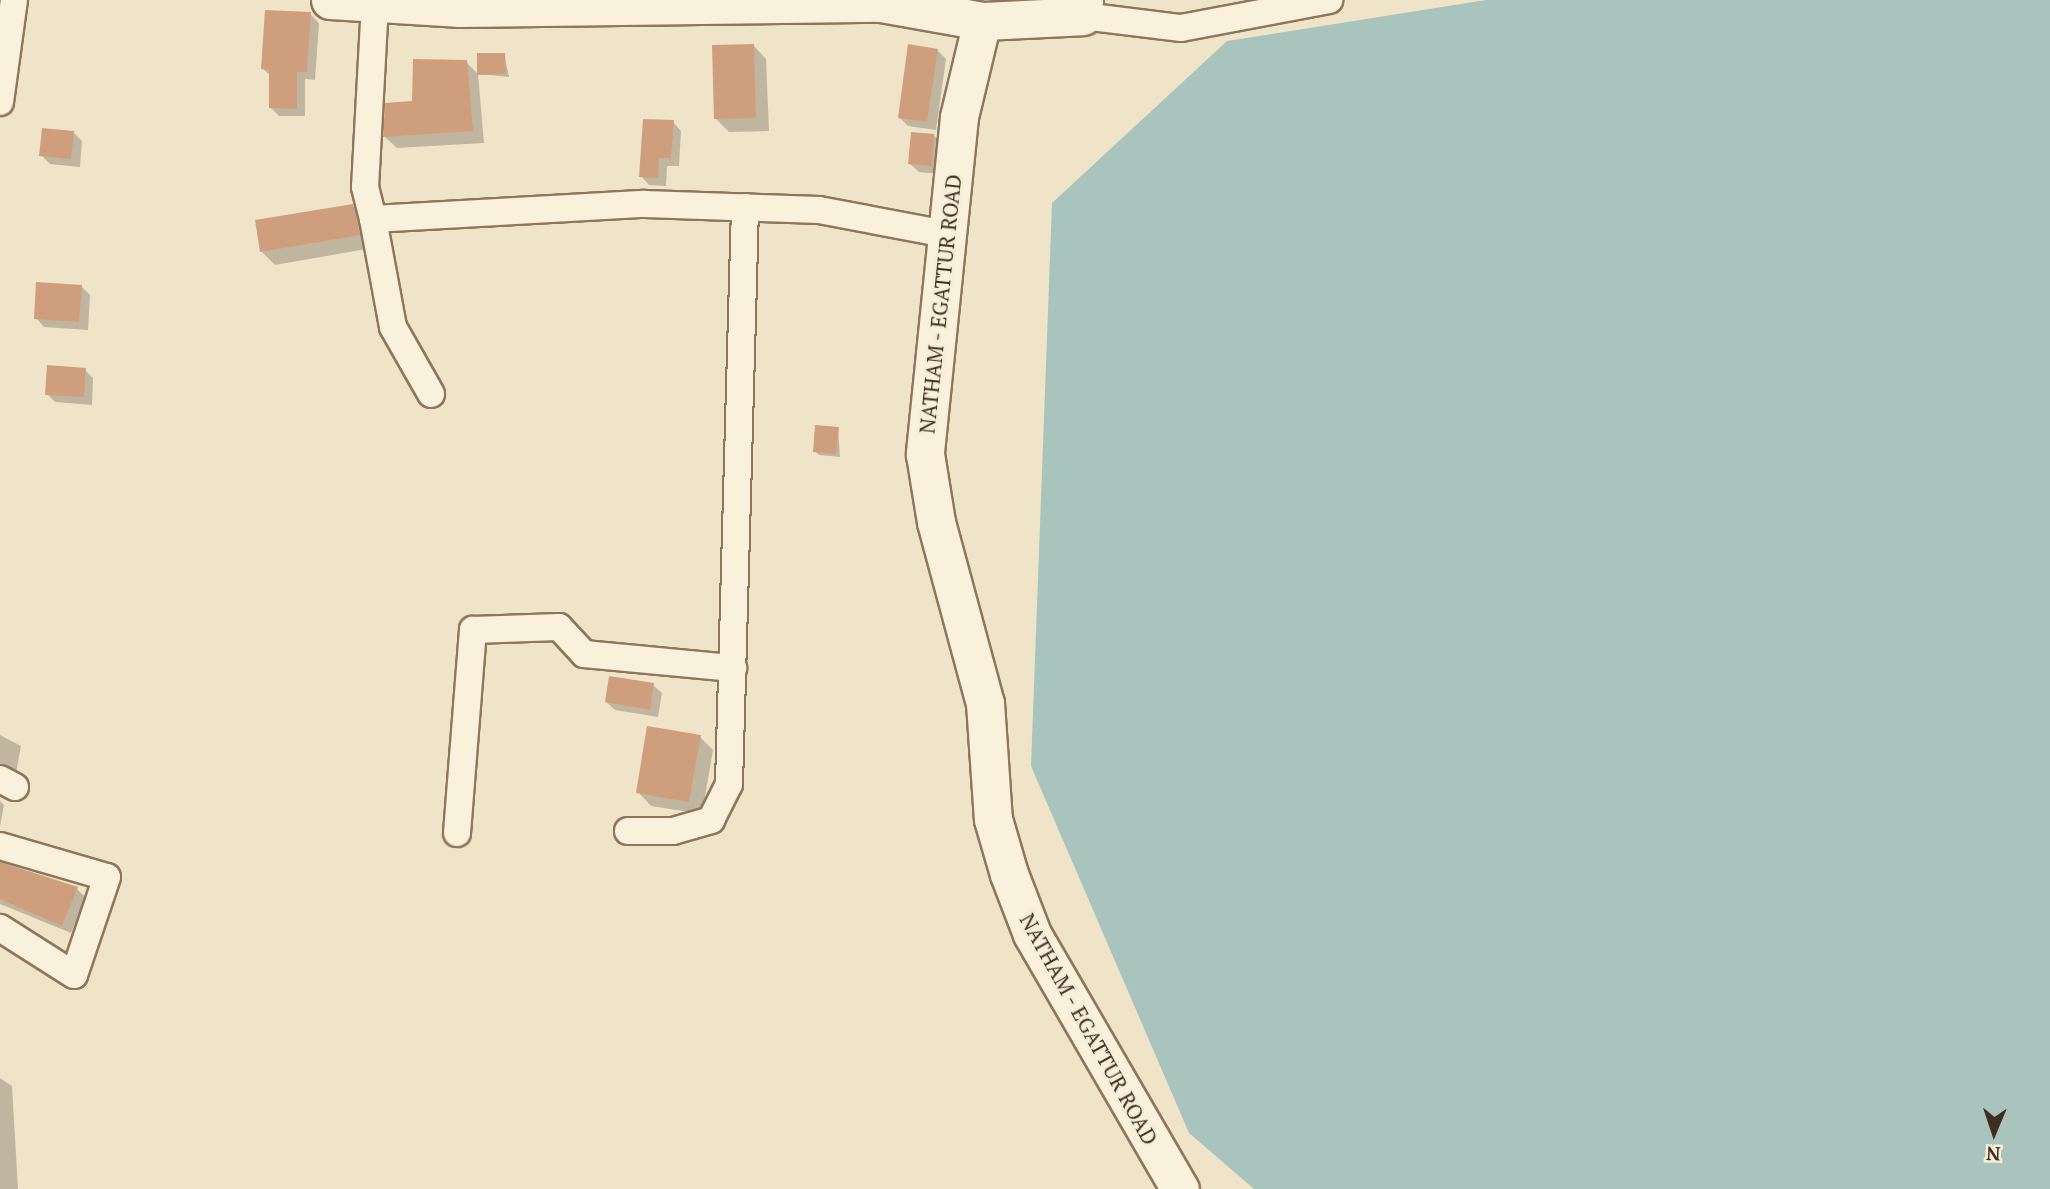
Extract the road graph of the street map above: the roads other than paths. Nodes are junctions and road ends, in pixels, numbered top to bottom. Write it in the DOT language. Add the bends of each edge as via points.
graph roads {
  1 [pos="15,0"];
  2 [pos="330,0"];
  3 [pos="1329,0"];
  4 [pos="375,3"];
  5 [pos="559,3"];
  6 [pos="1087,8"];
  7 [pos="982,21"];
  8 [pos="1,89"];
  9 [pos="745,207"];
  10 [pos="373,219"];
  11 [pos="946,234"];
  12 [pos="431,394"];
  13 [pos="733,667"];
  14 [pos="628,831"];
  15 [pos="457,832"];
  16 [pos="0,846"];
  17 [pos="0,928"];
  18 [pos="1180,1189"];
  1 -- 8 [label="street"];
  2 -- 4 [label="street"];
  3 -- 6 [label="street" via="1181,28"];
  4 -- 5 [label="street"];
  4 -- 10 [label="street" via="365,187"];
  5 -- 7 [label="street" via="881,3"];
  6 -- 7 [label="street"];
  7 -- 11 [label="street, NATHAM - EGATTUR ROAD" via="959,117"];
  9 -- 10 [label="street" via="645,204"];
  9 -- 11 [label="street" via="819,210"];
  9 -- 13 [label="street"];
  10 -- 12 [label="street" via="393,327"];
  11 -- 18 [label="street, NATHAM - EGATTUR ROAD" via="925,454 936,522 985,703 993,819 1032,934"];
  13 -- 14 [label="street" via="729,784 720,810 711,820 673,831"];
  13 -- 15 [label="street" via="584,654 559,627 473,629"];
  16 -- 17 [label="street" via="107,877 74,975"];
}
